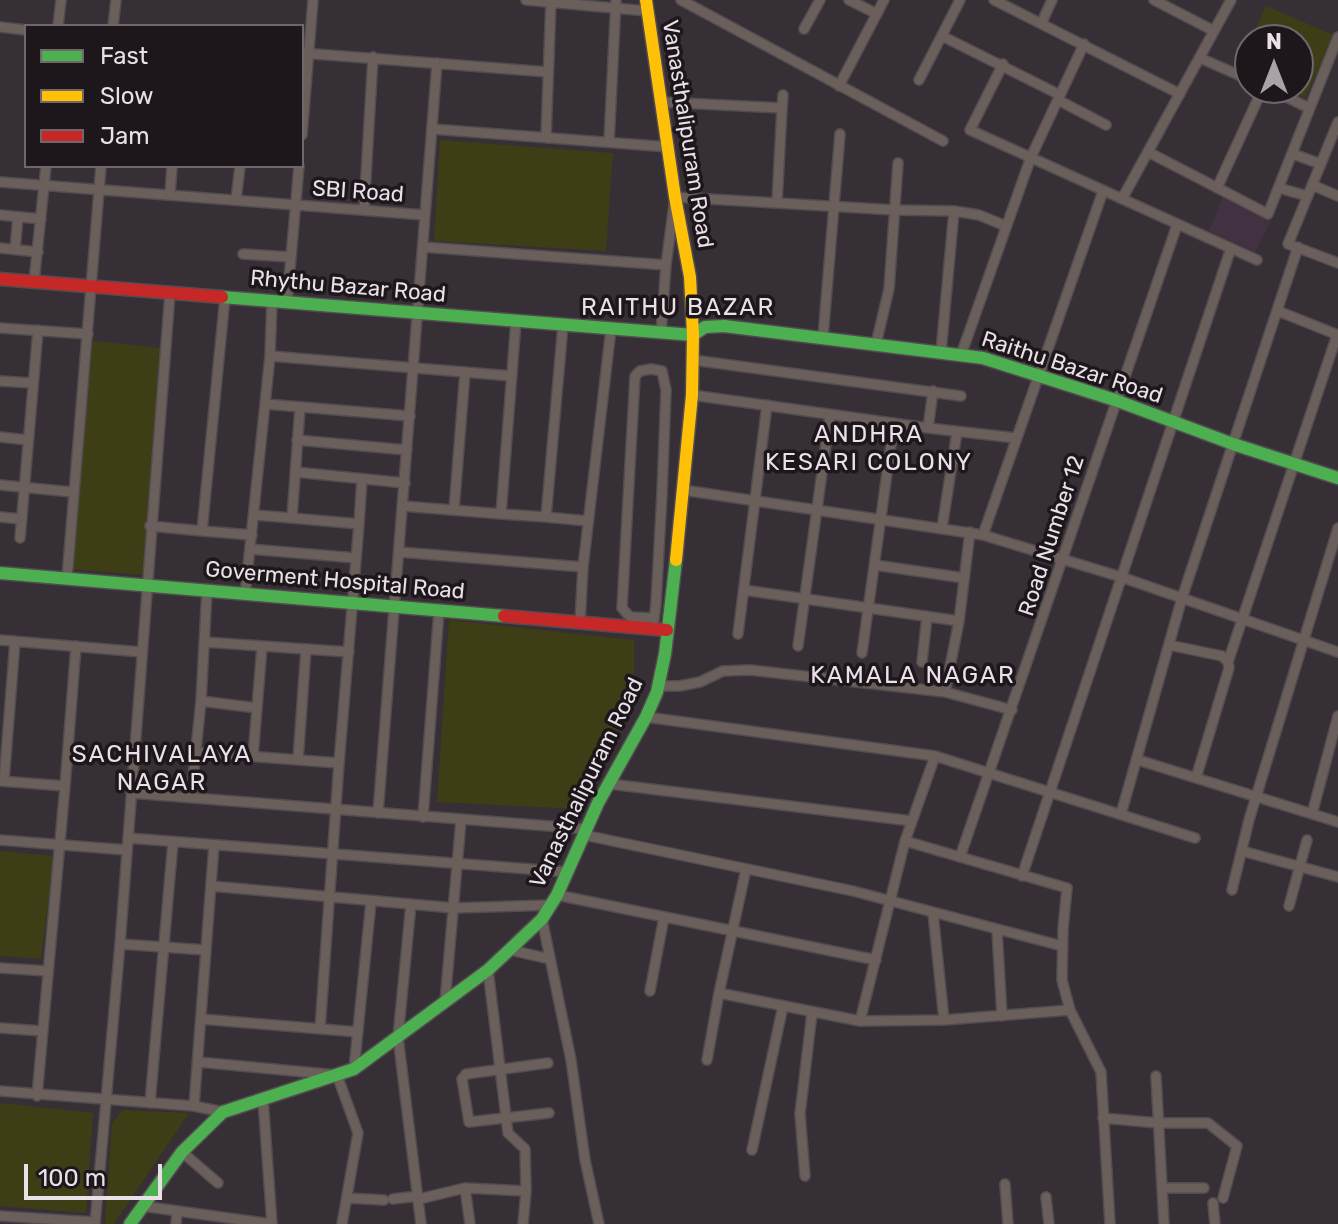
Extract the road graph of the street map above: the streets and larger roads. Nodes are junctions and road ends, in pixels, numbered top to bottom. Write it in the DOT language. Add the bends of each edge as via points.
graph roads {
  1 [pos="61,0"];
  2 [pos="116,0"];
  3 [pos="313,0"];
  4 [pos="526,0"];
  5 [pos="681,0"];
  6 [pos="820,0"];
  7 [pos="849,0"];
  8 [pos="884,0"];
  9 [pos="960,0"];
  10 [pos="994,0"];
  11 [pos="1052,0"];
  12 [pos="1154,0"];
  13 [pos="1231,0"];
  14 [pos="551,1"];
  15 [pos="1167,3"];
  16 [pos="616,4"];
  17 [pos="646,5"];
  18 [pos="877,14"];
  19 [pos="1042,22"];
  20 [pos="58,24"];
  21 [pos="113,24"];
  22 [pos="0,27"];
  23 [pos="804,29"];
  24 [pos="24,30"];
  25 [pos="1214,31"];
  26 [pos="942,36"];
  27 [pos="1338,37"];
  28 [pos="1084,44"];
  29 [pos="306,53"];
  30 [pos="373,57"];
  31 [pos="1200,58"];
  32 [pos="437,63"];
  33 [pos="1003,64"];
  34 [pos="548,72"];
  35 [pos="1234,73"];
  36 [pos="919,80"];
  37 [pos="839,86"];
  38 [pos="304,94"];
  39 [pos="1180,94"];
  40 [pos="783,95"];
  41 [pos="1059,98"];
  42 [pos="661,102"];
  43 [pos="1258,104"];
  44 [pos="1300,104"];
  45 [pos="782,108"];
  46 [pos="1309,108"];
  47 [pos="1338,122"];
  48 [pos="1106,125"];
  49 [pos="432,129"];
  50 [pos="840,134"];
  51 [pos="1336,134"];
  52 [pos="546,138"];
  53 [pos="943,141"];
  54 [pos="609,142"];
  55 [pos="669,147"];
  56 [pos="1148,152"];
  57 [pos="1293,154"];
  58 [pos="1031,157"];
  59 [pos="898,163"];
  60 [pos="1321,164"];
  61 [pos="46,168"];
  62 [pos="101,168"];
  63 [pos="172,168"];
  64 [pos="240,168"];
  65 [pos="299,168"];
  66 [pos="0,182"];
  67 [pos="1312,185"];
  68 [pos="45,186"];
  69 [pos="1217,188"];
  70 [pos="1279,188"];
  71 [pos="99,190"];
  72 [pos="1103,191"];
  73 [pos="170,195"];
  74 [pos="1307,196"];
  75 [pos="1338,196"];
  76 [pos="675,197"];
  77 [pos="1122,199"];
  78 [pos="236,200"];
  79 [pos="777,202"];
  80 [pos="296,205"];
  81 [pos="833,206"];
  82 [pos="364,210"];
  83 [pos="895,210"];
  84 [pos="954,211"];
  85 [pos="0,215"];
  86 [pos="425,215"];
  87 [pos="18,217"];
  88 [pos="41,219"];
  89 [pos="1177,225"];
  90 [pos="1006,226"];
  91 [pos="423,247"];
  92 [pos="1298,247"];
  93 [pos="0,248"];
  94 [pos="1231,248"];
  95 [pos="15,249"];
  96 [pos="38,252"];
  97 [pos="243,254"];
  98 [pos="291,257"];
  99 [pos="1257,260"];
  100 [pos="1338,263"];
  101 [pos="666,265"];
  102 [pos="0,279"];
  103 [pos="34,282"];
  104 [pos="92,287"];
  105 [pos="170,293"];
  106 [pos="225,297"];
  107 [pos="272,301"];
  108 [pos="287,303"];
  109 [pos="1278,311"];
  110 [pos="418,313"];
  111 [pos="516,321"];
  112 [pos="563,325"];
  113 [pos="0,328"];
  114 [pos="611,329"];
  115 [pos="38,330"];
  116 [pos="661,333"];
  117 [pos="88,334"];
  118 [pos="693,335"];
  119 [pos="1337,335"];
  120 [pos="823,337"];
  121 [pos="876,344"];
  122 [pos="941,352"];
  123 [pos="961,355"];
  124 [pos="270,356"];
  125 [pos="693,360"];
  126 [pos="414,368"];
  127 [pos="465,372"];
  128 [pos="1038,375"];
  129 [pos="512,376"];
  130 [pos="0,381"];
  131 [pos="32,383"];
  132 [pos="933,391"];
  133 [pos="692,395"];
  134 [pos="961,396"];
  135 [pos="1115,400"];
  136 [pos="265,404"];
  137 [pos="767,405"];
  138 [pos="300,408"];
  139 [pos="830,415"];
  140 [pos="410,416"];
  141 [pos="1172,422"];
  142 [pos="894,423"];
  143 [pos="928,428"];
  144 [pos="957,432"];
  145 [pos="0,437"];
  146 [pos="1016,438"];
  147 [pos="28,440"];
  148 [pos="297,440"];
  149 [pos="1233,444"];
  150 [pos="407,450"];
  151 [pos="1294,464"];
  152 [pos="295,472"];
  153 [pos="1338,478"];
  154 [pos="362,479"];
  155 [pos="405,483"];
  156 [pos="0,485"];
  157 [pos="25,487"];
  158 [pos="683,490"];
  159 [pos="72,492"];
  160 [pos="756,502"];
  161 [pos="403,506"];
  162 [pos="454,510"];
  163 [pos="816,512"];
  164 [pos="501,514"];
  165 [pos="255,515"];
  166 [pos="0,517"];
  167 [pos="546,517"];
  168 [pos="292,518"];
  169 [pos="22,519"];
  170 [pos="881,520"];
  171 [pos="588,521"];
  172 [pos="359,524"];
  173 [pos="150,526"];
  174 [pos="942,528"];
  175 [pos="1338,528"];
  176 [pos="202,531"];
  177 [pos="970,532"];
  178 [pos="252,535"];
  179 [pos="983,535"];
  180 [pos="20,538"];
  181 [pos="250,549"];
  182 [pos="399,552"];
  183 [pos="356,558"];
  184 [pos="1062,561"];
  185 [pos="875,565"];
  186 [pos="583,567"];
  187 [pos="0,573"];
  188 [pos="1121,577"];
  189 [pos="67,578"];
  190 [pos="964,578"];
  191 [pos="147,585"];
  192 [pos="207,590"];
  193 [pos="744,590"];
  194 [pos="245,595"];
  195 [pos="1182,598"];
  196 [pos="803,599"];
  197 [pos="353,603"];
  198 [pos="395,607"];
  199 [pos="867,608"];
  200 [pos="439,611"];
  201 [pos="927,616"];
  202 [pos="1241,619"];
  203 [pos="959,621"];
  204 [pos="580,622"];
  205 [pos="658,625"];
  206 [pos="738,634"];
  207 [pos="0,640"];
  208 [pos="1302,640"];
  209 [pos="15,641"];
  210 [pos="204,642"];
  211 [pos="1169,645"];
  212 [pos="76,646"];
  213 [pos="262,646"];
  214 [pos="798,646"];
  215 [pos="306,649"];
  216 [pos="141,652"];
  217 [pos="349,652"];
  218 [pos="1338,652"];
  219 [pos="862,653"];
  220 [pos="922,662"];
  221 [pos="1228,662"];
  222 [pos="659,686"];
  223 [pos="945,692"];
  224 [pos="201,701"];
  225 [pos="257,708"];
  226 [pos="1012,710"];
  227 [pos="1338,716"];
  228 [pos="646,717"];
  229 [pos="194,752"];
  230 [pos="935,756"];
  231 [pos="253,757"];
  232 [pos="298,760"];
  233 [pos="1138,760"];
  234 [pos="339,763"];
  235 [pos="989,774"];
  236 [pos="1196,778"];
  237 [pos="2,781"];
  238 [pos="610,784"];
  239 [pos="65,786"];
  240 [pos="131,793"];
  241 [pos="1050,793"];
  242 [pos="191,797"];
  243 [pos="1256,798"];
  244 [pos="336,810"];
  245 [pos="378,813"];
  246 [pos="1121,814"];
  247 [pos="1312,814"];
  248 [pos="423,817"];
  249 [pos="461,820"];
  250 [pos="912,821"];
  251 [pos="1338,822"];
  252 [pos="586,832"];
  253 [pos="128,838"];
  254 [pos="1195,838"];
  255 [pos="0,840"];
  256 [pos="1307,840"];
  257 [pos="905,841"];
  258 [pos="173,842"];
  259 [pos="60,844"];
  260 [pos="214,845"];
  261 [pos="127,850"];
  262 [pos="1242,851"];
  263 [pos="333,854"];
  264 [pos="960,857"];
  265 [pos="458,864"];
  266 [pos="1299,867"];
  267 [pos="746,869"];
  268 [pos="568,872"];
  269 [pos="1022,876"];
  270 [pos="1338,877"];
  271 [pos="211,886"];
  272 [pos="1232,890"];
  273 [pos="329,897"];
  274 [pos="554,900"];
  275 [pos="890,901"];
  276 [pos="371,902"];
  277 [pos="411,904"];
  278 [pos="1289,906"];
  279 [pos="454,908"];
  280 [pos="933,913"];
  281 [pos="664,917"];
  282 [pos="542,919"];
  283 [pos="997,931"];
  284 [pos="734,932"];
  285 [pos="120,944"];
  286 [pos="1062,946"];
  287 [pos="165,947"];
  288 [pos="206,950"];
  289 [pos="510,950"];
  290 [pos="550,959"];
  291 [pos="876,960"];
  292 [pos="0,968"];
  293 [pos="488,970"];
  294 [pos="48,971"];
  295 [pos="650,991"];
  296 [pos="719,993"];
  297 [pos="445,1002"];
  298 [pos="783,1006"];
  299 [pos="1070,1010"];
  300 [pos="812,1013"];
  301 [pos="1002,1016"];
  302 [pos="201,1019"];
  303 [pos="944,1020"];
  304 [pos="860,1021"];
  305 [pos="0,1028"];
  306 [pos="320,1029"];
  307 [pos="43,1031"];
  308 [pos="358,1032"];
  309 [pos="398,1037"];
  310 [pos="707,1060"];
  311 [pos="198,1062"];
  312 [pos="548,1063"];
  313 [pos="354,1069"];
  314 [pos="502,1070"];
  315 [pos="337,1075"];
  316 [pos="1156,1076"];
  317 [pos="0,1091"];
  318 [pos="37,1095"];
  319 [pos="263,1099"];
  320 [pos="106,1100"];
  321 [pos="150,1103"];
  322 [pos="194,1106"];
  323 [pos="223,1112"];
  324 [pos="549,1113"];
  325 [pos="508,1118"];
  326 [pos="1103,1118"];
  327 [pos="1158,1123"];
  328 [pos="752,1150"];
  329 [pos="182,1152"];
  330 [pos="805,1176"];
  331 [pos="218,1183"];
  332 [pos="1005,1184"];
  333 [pos="465,1188"];
  334 [pos="1162,1188"];
  335 [pos="1204,1188"];
  336 [pos="526,1191"];
  337 [pos="418,1197"];
  338 [pos="1046,1197"];
  339 [pos="347,1198"];
  340 [pos="142,1206"];
  341 [pos="177,1211"];
  342 [pos="3,1219"];
  343 [pos="44,1222"];
  344 [pos="243,1222"];
  345 [pos="95,1223"];
  346 [pos="130,1224"];
  347 [pos="176,1224"];
  348 [pos="272,1224"];
  349 [pos="342,1224"];
  350 [pos="421,1224"];
  351 [pos="470,1224"];
  352 [pos="523,1224"];
  353 [pos="599,1224"];
  354 [pos="1008,1224"];
  355 [pos="1049,1224"];
  356 [pos="1110,1224"];
  357 [pos="1164,1224"];
  358 [pos="1215,1224"];
  1 -- 20 [label="street"];
  2 -- 21 [label="street"];
  3 -- 29 [label="street"];
  4 -- 14 [label="street"];
  5 -- 37 [label="street"];
  6 -- 23 [label="street"];
  7 -- 18 [label="street"];
  8 -- 18 [label="street"];
  9 -- 26 [label="street"];
  10 -- 19 [label="street"];
  11 -- 19 [label="street"];
  12 -- 15 [label="street"];
  13 -- 25 [label="street"];
  14 -- 16 [label="street"];
  14 -- 34 [label="street"];
  15 -- 25 [label="street"];
  16 -- 17 [label="street"];
  16 -- 54 [label="street"];
  17 -- 42 [label="street, Vanasthalipuram Road"];
  18 -- 37 [label="street"];
  19 -- 28 [label="street"];
  22 -- 24 [label="street"];
  25 -- 31 [label="street"];
  26 -- 33 [label="street"];
  26 -- 36 [label="street"];
  27 -- 46 [label="street"];
  28 -- 39 [label="street"];
  28 -- 41 [label="street"];
  29 -- 30 [label="street"];
  29 -- 38 [label="street"];
  30 -- 32 [label="street"];
  30 -- 82 [label="street"];
  31 -- 35 [label="street"];
  31 -- 39 [label="street"];
  32 -- 34 [label="street"];
  32 -- 49 [label="street"];
  33 -- 41 [label="street"];
  33 -- 58 [label="street" via="970,130"];
  34 -- 52 [label="street"];
  37 -- 53 [label="street"];
  39 -- 56 [label="street"];
  40 -- 45 [label="street"];
  41 -- 48 [label="street"];
  41 -- 58 [label="street"];
  42 -- 45 [label="street"];
  42 -- 55 [label="street, Vanasthalipuram Road"];
  43 -- 69 [label="street"];
  44 -- 46 [label="street"];
  45 -- 79 [label="street"];
  46 -- 57 [label="street"];
  47 -- 51 [label="street"];
  49 -- 52 [label="street"];
  49 -- 86 [label="street"];
  50 -- 81 [label="street"];
  51 -- 60 [label="street"];
  52 -- 54 [label="street"];
  54 -- 55 [label="street"];
  55 -- 76 [label="street, Vanasthalipuram Road"];
  56 -- 69 [label="street"];
  56 -- 77 [label="street"];
  57 -- 60 [label="street"];
  57 -- 70 [label="street"];
  58 -- 72 [label="street"];
  58 -- 90 [label="street"];
  59 -- 83 [label="street"];
  60 -- 67 [label="street"];
  61 -- 68 [label="street"];
  62 -- 71 [label="street"];
  63 -- 73 [label="street"];
  64 -- 78 [label="street"];
  65 -- 80 [label="street"];
  66 -- 68 [label="street, SBI Road"];
  67 -- 74 [label="street"];
  67 -- 75 [label="street"];
  68 -- 71 [label="street, SBI Road"];
  68 -- 88 [label="street"];
  69 -- 70 [label="street" via="1268,214"];
  70 -- 74 [label="street"];
  71 -- 73 [label="street, SBI Road"];
  71 -- 104 [label="street"];
  72 -- 77 [label="street"];
  72 -- 128 [label="street"];
  73 -- 78 [label="street, SBI Road"];
  74 -- 92 [label="street" via="1288,244"];
  76 -- 79 [label="street"];
  76 -- 101 [label="street"];
  76 -- 118 [label="street, Vanasthalipuram Road" via="690,277"];
  77 -- 89 [label="street"];
  78 -- 80 [label="street, SBI Road"];
  79 -- 81 [label="street"];
  80 -- 82 [label="street, SBI Road"];
  80 -- 98 [label="street"];
  81 -- 83 [label="street"];
  81 -- 120 [label="street"];
  82 -- 86 [label="street, SBI Road"];
  83 -- 84 [label="street"];
  83 -- 121 [label="street" via="889,289"];
  84 -- 90 [label="street"];
  84 -- 122 [label="street"];
  85 -- 87 [label="street"];
  86 -- 91 [label="street"];
  87 -- 88 [label="street"];
  87 -- 95 [label="street"];
  88 -- 96 [label="street"];
  89 -- 94 [label="street"];
  89 -- 135 [label="street, Road Number 12"];
  90 -- 123 [label="street"];
  91 -- 101 [label="street"];
  91 -- 110 [label="street"];
  92 -- 100 [label="street"];
  92 -- 109 [label="street"];
  93 -- 95 [label="street"];
  94 -- 99 [label="street"];
  94 -- 141 [label="street"];
  95 -- 96 [label="street"];
  96 -- 103 [label="street"];
  97 -- 98 [label="street"];
  98 -- 108 [label="street"];
  101 -- 116 [label="street"];
  102 -- 103 [label="street, Rhythu Bazar Road"];
  103 -- 104 [label="street, Rhythu Bazar Road"];
  104 -- 105 [label="street, Rhythu Bazar Road"];
  104 -- 117 [label="street"];
  105 -- 106 [label="street, Rhythu Bazar Road"];
  105 -- 173 [label="street"];
  106 -- 107 [label="street, Rhythu Bazar Road"];
  106 -- 176 [label="street"];
  107 -- 108 [label="street, Rhythu Bazar Road"];
  107 -- 124 [label="street"];
  108 -- 110 [label="street, Rhythu Bazar Road"];
  109 -- 119 [label="street"];
  109 -- 149 [label="street"];
  110 -- 111 [label="street, Rhythu Bazar Road"];
  110 -- 126 [label="street"];
  111 -- 112 [label="street, Rhythu Bazar Road"];
  111 -- 129 [label="street"];
  112 -- 114 [label="street, Rhythu Bazar Road"];
  112 -- 167 [label="street"];
  113 -- 115 [label="street"];
  114 -- 116 [label="street, Rhythu Bazar Road"];
  114 -- 171 [label="street"];
  115 -- 117 [label="street"];
  115 -- 131 [label="street"];
  116 -- 118 [label="street, Rhythu Bazar Road"];
  117 -- 159 [label="street"];
  118 -- 120 [label="street, Raithu Bazar Road" via="705,327 724,326"];
  118 -- 125 [label="street, Vanasthalipuram Road"];
  119 -- 151 [label="street"];
  120 -- 121 [label="street, Raithu Bazar Road"];
  121 -- 122 [label="street, Raithu Bazar Road"];
  122 -- 123 [label="street, Raithu Bazar Road"];
  123 -- 128 [label="street, Raithu Bazar Road"];
  124 -- 126 [label="street"];
  124 -- 136 [label="street"];
  125 -- 132 [label="street"];
  125 -- 133 [label="street, Vanasthalipuram Road"];
  126 -- 127 [label="street"];
  126 -- 140 [label="street"];
  127 -- 129 [label="street"];
  127 -- 162 [label="street"];
  128 -- 135 [label="street, Raithu Bazar Road"];
  128 -- 146 [label="street"];
  129 -- 164 [label="street"];
  130 -- 131 [label="street"];
  131 -- 147 [label="street"];
  132 -- 134 [label="street"];
  132 -- 143 [label="street"];
  133 -- 137 [label="street"];
  133 -- 158 [label="street, Vanasthalipuram Road"];
  135 -- 141 [label="street, Raithu Bazar Road"];
  135 -- 184 [label="street, Road Number 12"];
  136 -- 138 [label="street"];
  136 -- 165 [label="street"];
  137 -- 139 [label="street"];
  137 -- 160 [label="street"];
  138 -- 140 [label="street"];
  138 -- 148 [label="street"];
  139 -- 142 [label="street"];
  139 -- 163 [label="street"];
  140 -- 150 [label="street"];
  141 -- 149 [label="street, Raithu Bazar Road"];
  141 -- 188 [label="street"];
  142 -- 143 [label="street"];
  142 -- 170 [label="street"];
  143 -- 144 [label="street"];
  144 -- 146 [label="street"];
  144 -- 174 [label="street"];
  145 -- 147 [label="street"];
  146 -- 179 [label="street"];
  147 -- 157 [label="street"];
  148 -- 150 [label="street"];
  148 -- 152 [label="street"];
  149 -- 151 [label="street, Raithu Bazar Road"];
  149 -- 195 [label="street"];
  150 -- 155 [label="street"];
  151 -- 153 [label="street, Raithu Bazar Road"];
  151 -- 202 [label="street"];
  152 -- 154 [label="street"];
  152 -- 168 [label="street"];
  154 -- 155 [label="street"];
  154 -- 172 [label="street"];
  155 -- 161 [label="street"];
  156 -- 157 [label="street"];
  157 -- 159 [label="street"];
  157 -- 169 [label="street"];
  158 -- 160 [label="street"];
  158 -- 205 [label="street, Vanasthalipuram Road"];
  159 -- 189 [label="street"];
  160 -- 163 [label="street"];
  160 -- 193 [label="street"];
  161 -- 162 [label="street"];
  161 -- 182 [label="street"];
  162 -- 164 [label="street"];
  163 -- 170 [label="street"];
  163 -- 196 [label="street"];
  164 -- 167 [label="street"];
  165 -- 168 [label="street"];
  165 -- 178 [label="street"];
  166 -- 169 [label="street"];
  167 -- 171 [label="street"];
  168 -- 172 [label="street"];
  169 -- 180 [label="street"];
  170 -- 174 [label="street"];
  170 -- 185 [label="street"];
  171 -- 186 [label="street"];
  172 -- 183 [label="street"];
  173 -- 176 [label="street"];
  173 -- 191 [label="street"];
  174 -- 177 [label="street"];
  175 -- 208 [label="street"];
  176 -- 178 [label="street"];
  177 -- 179 [label="street"];
  177 -- 190 [label="street"];
  178 -- 181 [label="street"];
  179 -- 184 [label="street"];
  181 -- 183 [label="street"];
  181 -- 194 [label="street"];
  182 -- 186 [label="street"];
  182 -- 198 [label="street"];
  183 -- 197 [label="street"];
  184 -- 188 [label="street"];
  184 -- 226 [label="street, Road Number 12"];
  185 -- 190 [label="street"];
  185 -- 199 [label="street"];
  186 -- 204 [label="street"];
  187 -- 189 [label="street, Goverment Hospital Road"];
  188 -- 195 [label="street"];
  188 -- 241 [label="street"];
  189 -- 191 [label="street, Goverment Hospital Road"];
  190 -- 203 [label="street"];
  191 -- 192 [label="street, Goverment Hospital Road"];
  191 -- 216 [label="street"];
  192 -- 194 [label="street, Goverment Hospital Road"];
  192 -- 210 [label="street"];
  193 -- 196 [label="street"];
  193 -- 206 [label="street"];
  194 -- 197 [label="street, Goverment Hospital Road"];
  195 -- 202 [label="street"];
  195 -- 211 [label="street"];
  196 -- 199 [label="street"];
  196 -- 214 [label="street"];
  197 -- 198 [label="street, Goverment Hospital Road"];
  197 -- 217 [label="street"];
  198 -- 200 [label="street, Goverment Hospital Road"];
  198 -- 245 [label="street"];
  199 -- 201 [label="street"];
  199 -- 219 [label="street"];
  200 -- 204 [label="street, Goverment Hospital Road"];
  200 -- 248 [label="street"];
  201 -- 203 [label="street"];
  201 -- 220 [label="street"];
  202 -- 208 [label="street"];
  202 -- 221 [label="street"];
  203 -- 223 [label="street"];
  204 -- 205 [label="street, Goverment Hospital Road"];
  205 -- 205 [label="street" via="666,390 664,373 651,369 635,376 622,608 630,617"];
  205 -- 222 [label="street, Vanasthalipuram Road"];
  207 -- 209 [label="street"];
  208 -- 218 [label="street"];
  208 -- 243 [label="street"];
  209 -- 212 [label="street"];
  209 -- 237 [label="street"];
  210 -- 213 [label="street"];
  210 -- 224 [label="street"];
  211 -- 221 [label="street" via="1222,656"];
  211 -- 233 [label="street"];
  212 -- 216 [label="street"];
  212 -- 239 [label="street"];
  213 -- 215 [label="street"];
  213 -- 225 [label="street"];
  215 -- 217 [label="street"];
  215 -- 232 [label="street"];
  216 -- 240 [label="street"];
  217 -- 234 [label="street"];
  221 -- 236 [label="street"];
  222 -- 223 [label="street" via="750,670"];
  222 -- 228 [label="street, Vanasthalipuram Road"];
  223 -- 226 [label="street"];
  224 -- 225 [label="street"];
  224 -- 229 [label="street"];
  225 -- 231 [label="street"];
  226 -- 235 [label="street, Road Number 12"];
  227 -- 247 [label="street"];
  228 -- 230 [label="street"];
  228 -- 238 [label="street, Vanasthalipuram Road"];
  229 -- 231 [label="street"];
  229 -- 242 [label="street"];
  230 -- 235 [label="street"];
  230 -- 250 [label="street"];
  231 -- 232 [label="street"];
  232 -- 234 [label="street"];
  233 -- 236 [label="street"];
  233 -- 246 [label="street"];
  234 -- 244 [label="street"];
  235 -- 241 [label="street"];
  235 -- 264 [label="street, Road Number 12"];
  236 -- 243 [label="street"];
  237 -- 239 [label="street"];
  238 -- 250 [label="street"];
  238 -- 252 [label="street, Vanasthalipuram Road"];
  239 -- 259 [label="street"];
  240 -- 242 [label="street"];
  240 -- 253 [label="street"];
  241 -- 246 [label="street"];
  241 -- 269 [label="street"];
  242 -- 244 [label="street"];
  243 -- 247 [label="street"];
  243 -- 262 [label="street"];
  244 -- 245 [label="street"];
  244 -- 263 [label="street"];
  245 -- 248 [label="street"];
  246 -- 254 [label="street"];
  247 -- 251 [label="street"];
  248 -- 249 [label="street"];
  249 -- 252 [label="street"];
  249 -- 265 [label="street"];
  250 -- 257 [label="street"];
  252 -- 267 [label="street"];
  252 -- 268 [label="street, Vanasthalipuram Road"];
  253 -- 258 [label="street"];
  253 -- 261 [label="street"];
  255 -- 259 [label="street"];
  256 -- 266 [label="street"];
  257 -- 264 [label="street"];
  257 -- 275 [label="street"];
  258 -- 260 [label="street"];
  258 -- 287 [label="street"];
  259 -- 261 [label="street"];
  259 -- 294 [label="street"];
  260 -- 263 [label="street"];
  260 -- 271 [label="street"];
  261 -- 285 [label="street"];
  262 -- 266 [label="street"];
  262 -- 272 [label="street"];
  263 -- 265 [label="street"];
  263 -- 273 [label="street"];
  264 -- 269 [label="street"];
  265 -- 268 [label="street"];
  265 -- 279 [label="street"];
  266 -- 270 [label="street"];
  266 -- 278 [label="street"];
  267 -- 275 [label="street"];
  267 -- 284 [label="street"];
  268 -- 274 [label="street, Vanasthalipuram Road"];
  269 -- 286 [label="street" via="1067,888"];
  271 -- 273 [label="street"];
  271 -- 288 [label="street"];
  273 -- 276 [label="street"];
  273 -- 306 [label="street"];
  274 -- 279 [label="street"];
  274 -- 281 [label="street"];
  274 -- 282 [label="street, Vanasthalipuram Road"];
  275 -- 280 [label="street"];
  275 -- 291 [label="street"];
  276 -- 277 [label="street"];
  276 -- 308 [label="street"];
  277 -- 279 [label="street"];
  277 -- 309 [label="street"];
  279 -- 297 [label="street"];
  280 -- 283 [label="street"];
  280 -- 303 [label="street"];
  281 -- 284 [label="street"];
  281 -- 295 [label="street"];
  282 -- 289 [label="street, Vanasthalipuram Road"];
  282 -- 290 [label="street"];
  283 -- 286 [label="street"];
  283 -- 301 [label="street"];
  284 -- 291 [label="street"];
  284 -- 296 [label="street"];
  285 -- 287 [label="street"];
  285 -- 320 [label="street"];
  286 -- 299 [label="street" via="1062,980"];
  287 -- 288 [label="street"];
  287 -- 321 [label="street"];
  288 -- 302 [label="street"];
  289 -- 290 [label="street"];
  289 -- 293 [label="street, Vanasthalipuram Road"];
  290 -- 353 [label="street"];
  291 -- 304 [label="street"];
  292 -- 294 [label="street"];
  293 -- 297 [label="street, Vanasthalipuram Road"];
  293 -- 314 [label="street"];
  294 -- 307 [label="street"];
  296 -- 298 [label="street"];
  296 -- 310 [label="street"];
  297 -- 309 [label="street, Vanasthalipuram Road"];
  298 -- 300 [label="street"];
  298 -- 328 [label="street"];
  299 -- 301 [label="street"];
  299 -- 326 [label="street" via="1101,1072"];
  300 -- 304 [label="street"];
  300 -- 330 [label="street" via="800,1114"];
  301 -- 303 [label="street"];
  302 -- 306 [label="street"];
  302 -- 311 [label="street"];
  303 -- 304 [label="street"];
  305 -- 307 [label="street"];
  306 -- 308 [label="street"];
  307 -- 318 [label="street"];
  308 -- 313 [label="street"];
  309 -- 313 [label="street, Vanasthalipuram Road"];
  309 -- 337 [label="street"];
  311 -- 315 [label="street"];
  311 -- 322 [label="street"];
  312 -- 314 [label="street"];
  313 -- 315 [label="street, Vanasthalipuram Road"];
  314 -- 325 [label="street"];
  314 -- 325 [label="street" via="462,1079 469,1122"];
  315 -- 319 [label="street, Vanasthalipuram Road"];
  315 -- 339 [label="street" via="358,1133"];
  316 -- 327 [label="street"];
  317 -- 318 [label="street"];
  318 -- 320 [label="street"];
  319 -- 323 [label="street, Vanasthalipuram Road"];
  319 -- 348 [label="street"];
  320 -- 321 [label="street"];
  320 -- 345 [label="street"];
  321 -- 322 [label="street"];
  322 -- 323 [label="street"];
  323 -- 329 [label="street, Vanasthalipuram Road"];
  324 -- 325 [label="street"];
  325 -- 336 [label="street" via="508,1133 525,1149"];
  326 -- 327 [label="street"];
  326 -- 356 [label="street"];
  327 -- 334 [label="street"];
  327 -- 358 [label="street" via="1208,1123 1237,1146"];
  329 -- 331 [label="street"];
  329 -- 340 [label="street, Vanasthalipuram Road"];
  332 -- 354 [label="street"];
  333 -- 336 [label="street"];
  333 -- 337 [label="street"];
  333 -- 351 [label="street"];
  334 -- 335 [label="street"];
  334 -- 357 [label="street"];
  336 -- 352 [label="street"];
  337 -- 339 [label="street"];
  337 -- 350 [label="street"];
  338 -- 355 [label="street"];
  339 -- 349 [label="street"];
  340 -- 341 [label="street"];
  340 -- 346 [label="street, Vanasthalipuram Road"];
  341 -- 344 [label="street"];
  341 -- 347 [label="street"];
  342 -- 343 [label="street"];
  343 -- 345 [label="street"];
  344 -- 348 [label="street"];
}
